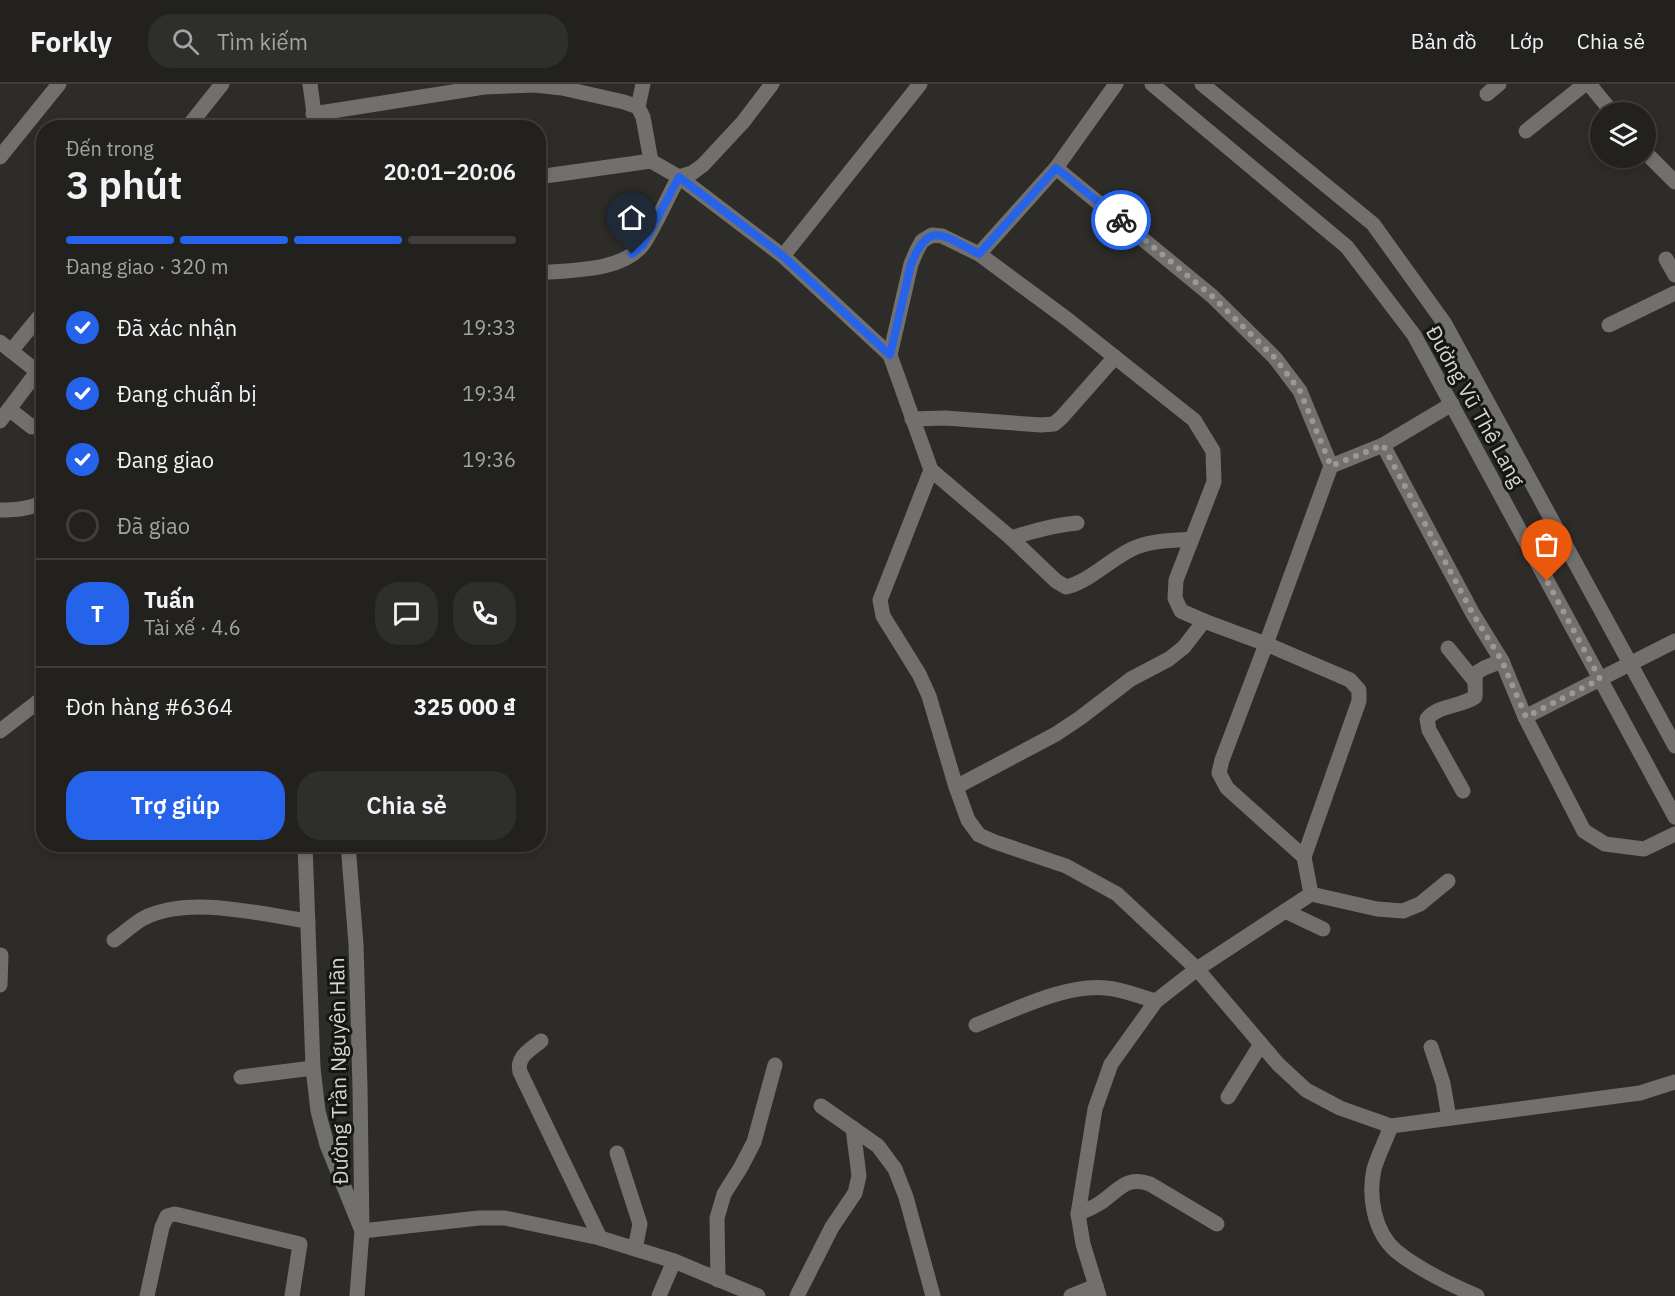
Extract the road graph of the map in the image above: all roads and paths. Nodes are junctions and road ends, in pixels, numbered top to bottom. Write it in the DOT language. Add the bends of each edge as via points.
graph roads {
  1 [pos="59,84"];
  2 [pos="222,84"];
  3 [pos="310,84"];
  4 [pos="643,84"];
  5 [pos="772,84"];
  6 [pos="920,84"];
  7 [pos="1116,84"];
  8 [pos="1152,84"];
  9 [pos="1202,84"];
  10 [pos="1587,84"];
  11 [pos="484,86"];
  12 [pos="1603,102"];
  13 [pos="638,107"];
  14 [pos="193,120"];
  15 [pos="314,120"];
  16 [pos="319,120"];
  17 [pos="1526,131"];
  18 [pos="0,158"];
  19 [pos="651,161"];
  20 [pos="1656,163"];
  21 [pos="1056,168"];
  22 [pos="546,176"];
  23 [pos="679,177"];
  24 [pos="1675,182"];
  25 [pos="979,254"];
  26 [pos="783,256"];
  27 [pos="1666,259"];
  28 [pos="546,272"];
  29 [pos="1675,275"];
  30 [pos="1675,293"];
  31 [pos="36,319"];
  32 [pos="1610,326"];
  33 [pos="6,347"];
  34 [pos="890,355"];
  35 [pos="1115,357"];
  36 [pos="36,372"];
  37 [pos="36,380"];
  38 [pos="1452,404"];
  39 [pos="5,415"];
  40 [pos="912,419"];
  41 [pos="32,427"];
  42 [pos="1383,445"];
  43 [pos="1331,466"];
  44 [pos="931,470"];
  45 [pos="36,505"];
  46 [pos="0,510"];
  47 [pos="1077,523"];
  48 [pos="1011,538"];
  49 [pos="1192,539"];
  50 [pos="1204,621"];
  51 [pos="1675,641"];
  52 [pos="1266,644"];
  53 [pos="1448,648"];
  54 [pos="1502,661"];
  55 [pos="1630,663"];
  56 [pos="1600,679"];
  57 [pos="1474,680"];
  58 [pos="36,703"];
  59 [pos="1526,717"];
  60 [pos="0,731"];
  61 [pos="1675,746"];
  62 [pos="956,787"];
  63 [pos="1463,791"];
  64 [pos="1675,817"];
  65 [pos="1675,834"];
  66 [pos="305,852"];
  67 [pos="349,852"];
  68 [pos="1304,857"];
  69 [pos="1448,880"];
  70 [pos="1311,894"];
  71 [pos="1285,911"];
  72 [pos="308,921"];
  73 [pos="1323,928"];
  74 [pos="114,940"];
  75 [pos="1,955"];
  76 [pos="1197,969"];
  77 [pos="0,985"];
  78 [pos="1156,1001"];
  79 [pos="976,1025"];
  80 [pos="541,1041"];
  81 [pos="1261,1044"];
  82 [pos="1431,1047"];
  83 [pos="775,1065"];
  84 [pos="313,1068"];
  85 [pos="241,1077"];
  86 [pos="1675,1082"];
  87 [pos="1228,1097"];
  88 [pos="820,1106"];
  89 [pos="1449,1118"];
  90 [pos="1391,1126"];
  91 [pos="852,1128"];
  92 [pos="617,1153"];
  93 [pos="1078,1214"];
  94 [pos="1217,1224"];
  95 [pos="362,1231"];
  96 [pos="600,1238"];
  97 [pos="635,1249"];
  98 [pos="674,1261"];
  99 [pos="718,1280"];
  100 [pos="1097,1291"];
  101 [pos="147,1296"];
  102 [pos="292,1296"];
  103 [pos="357,1296"];
  104 [pos="659,1296"];
  105 [pos="758,1296"];
  106 [pos="797,1296"];
  107 [pos="933,1296"];
  108 [pos="1071,1296"];
  109 [pos="1477,1296"];
  1 -- 18 [label="street"];
  2 -- 14 [label="street"];
  3 -- 15 [label="street"];
  4 -- 13 [label="street"];
  5 -- 23 [label="street" via="703,165"];
  6 -- 26 [label="street"];
  7 -- 21 [label="street"];
  8 -- 38 [label="street, Đường Vũ Thê Lang" via="1347,247 1414,335"];
  9 -- 55 [label="street, Đường Vũ Thê Lang" via="1372,224 1444,324"];
  10 -- 12 [label="street"];
  10 -- 17 [label="street"];
  11 -- 13 [label="street" via="562,88"];
  11 -- 16 [label="street"];
  13 -- 19 [label="street"];
  19 -- 22 [label="street"];
  19 -- 23 [label="street"];
  20 -- 24 [label="street"];
  21 -- 25 [label="street"];
  21 -- 43 [label="street" via="1212,296 1275,358 1300,391"];
  23 -- 26 [label="street"];
  23 -- 28 [label="street" via="643,245 621,262"];
  25 -- 34 [label="street" via="942,236 932,235 922,241 911,264"];
  25 -- 35 [label="street"];
  26 -- 34 [label="street"];
  27 -- 29 [label="street"];
  30 -- 32 [label="street"];
  31 -- 33 [label="street"];
  33 -- 36 [label="street"];
  34 -- 40 [label="street"];
  35 -- 40 [label="street" via="1054,424"];
  35 -- 49 [label="street" via="1194,420 1213,451 1214,482"];
  37 -- 39 [label="street"];
  38 -- 42 [label="street"];
  38 -- 56 [label="street, Đường Vũ Thê Lang"];
  39 -- 41 [label="street"];
  40 -- 44 [label="street"];
  42 -- 43 [label="street"];
  42 -- 54 [label="street"];
  43 -- 52 [label="street"];
  44 -- 48 [label="street"];
  44 -- 62 [label="street" via="880,600 883,616 929,696"];
  45 -- 46 [label="street"];
  47 -- 48 [label="street"];
  48 -- 49 [label="street" via="1066,587 1134,548"];
  49 -- 50 [label="street" via="1176,580 1175,598 1181,611"];
  50 -- 52 [label="street"];
  50 -- 62 [label="street" via="1169,659 1131,679 1056,734"];
  51 -- 55 [label="street"];
  52 -- 68 [label="street" via="1219,773 1227,788"];
  52 -- 68 [label="street" via="1350,680 1359,690 1359,700"];
  53 -- 57 [label="street"];
  54 -- 57 [label="street" via="1476,673"];
  54 -- 59 [label="street"];
  55 -- 56 [label="street"];
  55 -- 61 [label="street, Đường Vũ Thê Lang"];
  56 -- 59 [label="street"];
  56 -- 64 [label="street, Đường Vũ Thê Lang"];
  57 -- 63 [label="street" via="1474,697 1433,712 1427,719 1429,730"];
  58 -- 60 [label="street"];
  59 -- 65 [label="street" via="1584,831 1605,844 1644,849"];
  62 -- 76 [label="street" via="968,820 979,835 1066,866 1117,894"];
  66 -- 72 [label="street"];
  67 -- 95 [label="street, Đường Trần Nguyên Hãn" via="356,944"];
  68 -- 70 [label="street"];
  69 -- 70 [label="street" via="1420,904 1403,911"];
  70 -- 71 [label="street"];
  71 -- 73 [label="street"];
  71 -- 76 [label="street"];
  72 -- 74 [label="street" via="198,906 167,909"];
  72 -- 84 [label="street"];
  75 -- 77 [label="street"];
  76 -- 78 [label="street"];
  76 -- 81 [label="street"];
  78 -- 79 [label="street" via="1108,988 1083,988"];
  78 -- 93 [label="street" via="1111,1064 1095,1108"];
  80 -- 96 [label="street" via="521,1058 520,1072"];
  81 -- 87 [label="street"];
  81 -- 90 [label="street" via="1306,1090 1340,1108"];
  82 -- 89 [label="street"];
  83 -- 99 [label="street" via="754,1142 724,1194 717,1218"];
  84 -- 85 [label="street"];
  84 -- 95 [label="street" via="327,1145"];
  86 -- 89 [label="street" via="1640,1093"];
  88 -- 91 [label="street"];
  89 -- 90 [label="street"];
  90 -- 109 [label="street" via="1374,1168 1371,1195 1379,1228 1395,1250 1428,1272"];
  91 -- 106 [label="street" via="859,1176 855,1194 832,1227"];
  91 -- 107 [label="street" via="878,1146 895,1169"];
  92 -- 97 [label="street" via="639,1224"];
  93 -- 94 [label="street" via="1127,1182 1139,1180"];
  93 -- 100 [label="street"];
  95 -- 96 [label="street" via="506,1218"];
  95 -- 103 [label="street, Đường Trần Nguyên Hãn"];
  96 -- 97 [label="street"];
  97 -- 98 [label="street"];
  98 -- 99 [label="street"];
  98 -- 104 [label="street"];
  99 -- 105 [label="street"];
  100 -- 108 [label="street"];
  101 -- 102 [label="street" via="162,1227 168,1216 176,1214 300,1244"];
}
